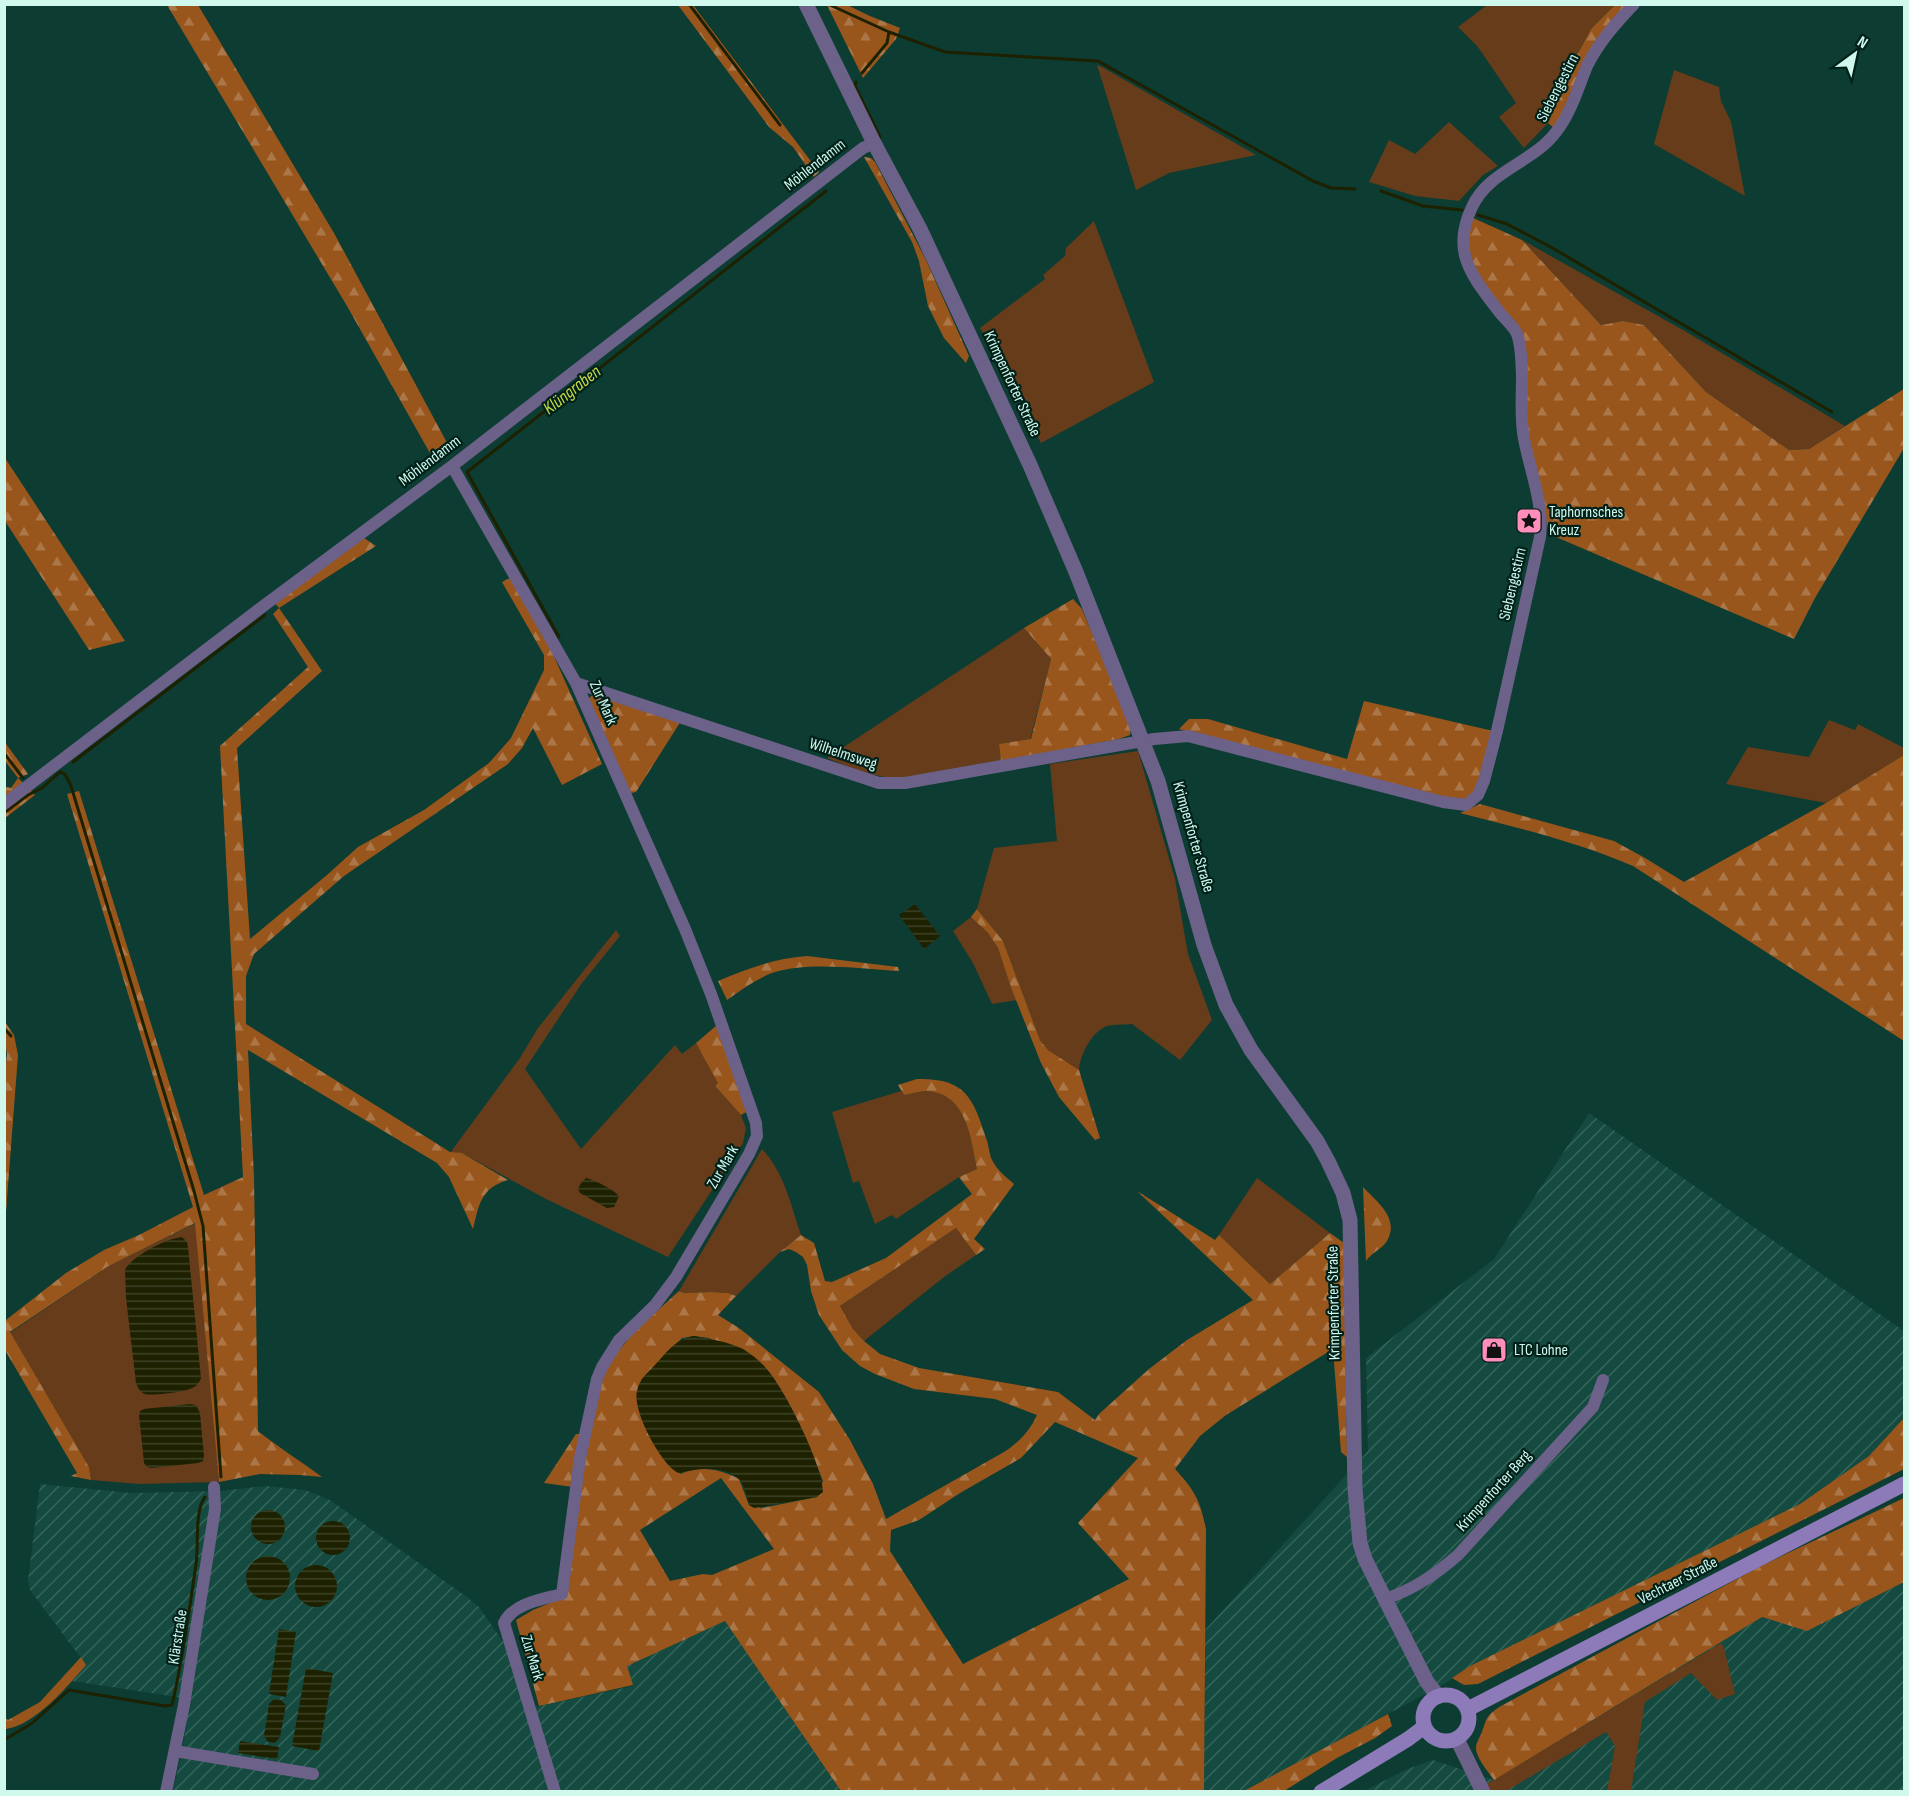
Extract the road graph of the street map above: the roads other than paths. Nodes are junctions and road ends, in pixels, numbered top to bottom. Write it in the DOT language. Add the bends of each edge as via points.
graph roads {
  1 [pos="806,4"];
  2 [pos="1634,4"];
  3 [pos="874,143"];
  4 [pos="452,466"];
  5 [pos="576,683"];
  6 [pos="1144,742"];
  7 [pos="4,804"];
  8 [pos="1603,1380"];
  9 [pos="1905,1484"];
  10 [pos="214,1487"];
  11 [pos="1385,1599"];
  12 [pos="1438,1696"];
  13 [pos="1468,1709"];
  14 [pos="1424,1726"];
  15 [pos="1456,1739"];
  16 [pos="175,1751"];
  17 [pos="313,1774"];
  18 [pos="166,1791"];
  19 [pos="555,1791"];
  20 [pos="1320,1791"];
  21 [pos="1483,1791"];
  1 -- 3 [label="street, Krimpenforter Straße"];
  2 -- 6 [label="street, Siebengestirn" via="1604,38 1556,133 1482,190 1465,228 1462,245 1466,264 1517,334 1523,436 1541,516 1540,537 1497,731 1478,795 1466,805 1453,804 1188,736"];
  3 -- 4 [label="street, Möhlendamm"];
  3 -- 6 [label="street, Krimpenforter Straße" via="920,229 1030,465"];
  4 -- 5 [label="street, Zur Mark"];
  4 -- 7 [label="street, Möhlendamm"];
  5 -- 6 [label="street, Wilhelmsweg" via="885,784"];
  5 -- 19 [label="street, Zur Mark" via="685,929 758,1136 676,1277 655,1305 619,1340 602,1367 580,1458 562,1594 515,1610 504,1623"];
  6 -- 11 [label="street, Krimpenforter Straße" via="1179,849 1204,945 1226,1005 1251,1050 1317,1141 1343,1193 1350,1220 1357,1523 1365,1559"];
  8 -- 11 [label="street, Krimpenforter Berg" via="1593,1407 1458,1555 1436,1574"];
  9 -- 13 [label="main road, Vechtaer Straße"];
  10 -- 16 [label="street, Klärstraße" via="215,1509"];
  11 -- 12 [label="street, Krimpenforter Straße"];
  12 -- 13 [label="main road" via="1456,1697"];
  12 -- 14 [label="main road" via="1425,1709"];
  13 -- 15 [label="main road" via="1468,1725"];
  14 -- 15 [label="main road" via="1438,1739"];
  14 -- 20 [label="main road"];
  15 -- 21 [label="street"];
  16 -- 17 [label="street"];
  16 -- 18 [label="street, Klärstraße"];
}
